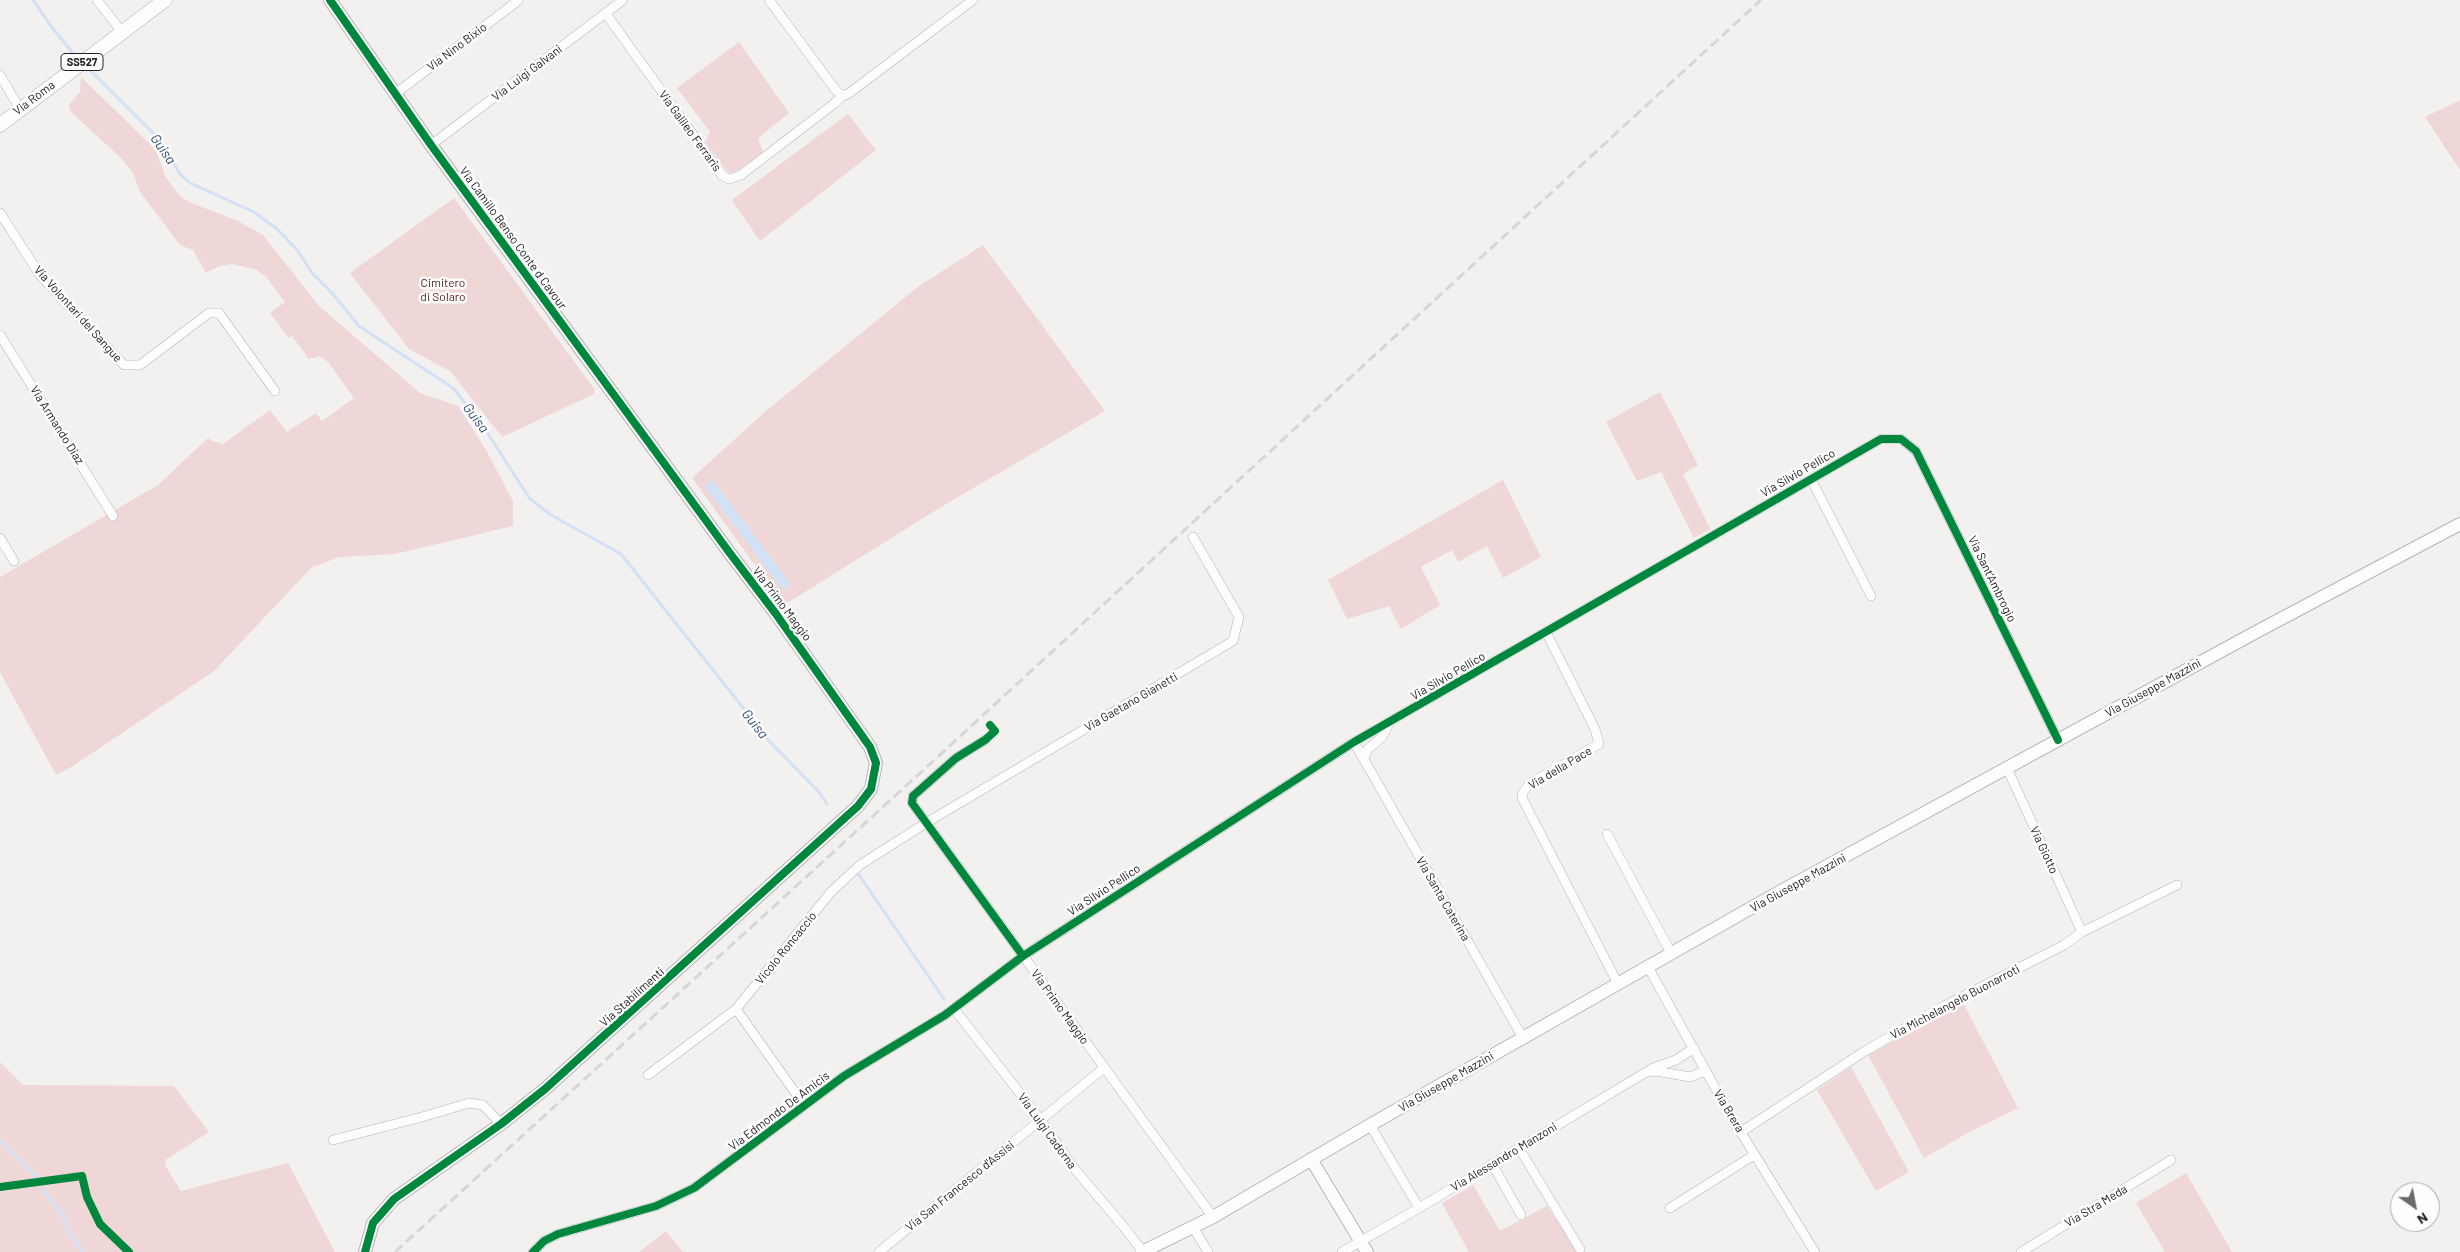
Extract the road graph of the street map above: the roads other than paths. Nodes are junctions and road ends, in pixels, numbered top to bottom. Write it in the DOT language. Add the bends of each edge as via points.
graph roads {
  1 [pos="97,0"];
  2 [pos="165,0"];
  3 [pos="330,0"];
  4 [pos="519,0"];
  5 [pos="623,0"];
  6 [pos="769,0"];
  7 [pos="973,0"];
  8 [pos="606,14"];
  9 [pos="122,32"];
  10 [pos="0,75"];
  11 [pos="395,94"];
  12 [pos="842,96"];
  13 [pos="20,109"];
  14 [pos="0,125"];
  15 [pos="431,145"];
  16 [pos="0,213"];
  17 [pos="0,335"];
  18 [pos="275,391"];
  19 [pos="1895,438"];
  20 [pos="1811,479"];
  21 [pos="682,486"];
  22 [pos="113,516"];
  23 [pos="2460,524"];
  24 [pos="1193,537"];
  25 [pos="0,538"];
  26 [pos="14,561"];
  27 [pos="1871,596"];
  28 [pos="1546,632"];
  29 [pos="1389,724"];
  30 [pos="862,735"];
  31 [pos="985,740"];
  32 [pos="2058,740"];
  33 [pos="1354,742"];
  34 [pos="1364,760"];
  35 [pos="2007,768"];
  36 [pos="926,822"];
  37 [pos="1607,834"];
  38 [pos="2176,886"];
  39 [pos="2082,932"];
  40 [pos="1672,953"];
  41 [pos="1023,956"];
  42 [pos="1648,967"];
  43 [pos="1618,984"];
  44 [pos="736,1009"];
  45 [pos="954,1009"];
  46 [pos="1523,1038"];
  47 [pos="1694,1048"];
  48 [pos="1104,1068"];
  49 [pos="1705,1071"];
  50 [pos="1647,1072"];
  51 [pos="648,1075"];
  52 [pos="804,1105"];
  53 [pos="1041,1120"];
  54 [pos="501,1124"];
  55 [pos="1370,1125"];
  56 [pos="1741,1132"];
  57 [pos="333,1140"];
  58 [pos="1519,1148"];
  59 [pos="1754,1155"];
  60 [pos="1311,1160"];
  61 [pos="2171,1160"];
  62 [pos="1492,1164"];
  63 [pos="1419,1208"];
  64 [pos="1670,1208"];
  65 [pos="1521,1215"];
  66 [pos="1213,1217"];
  67 [pos="1193,1227"];
  68 [pos="1360,1240"];
  69 [pos="1580,1249"];
  70 [pos="365,1252"];
  71 [pos="533,1252"];
  72 [pos="879,1252"];
  73 [pos="1141,1252"];
  74 [pos="1208,1252"];
  75 [pos="1342,1252"];
  76 [pos="1367,1252"];
  77 [pos="1815,1252"];
  78 [pos="2020,1252"];
  1 -- 9 [label="street"];
  2 -- 9 [label="main road, Via Roma / SS527"];
  3 -- 11 [label="street, Via Camillo Benso Conte d Cavour"];
  4 -- 11 [label="street, Via Nino Bixio"];
  5 -- 8 [label="street, Via Luigi Galvani"];
  6 -- 12 [label="street"];
  7 -- 12 [label="street"];
  8 -- 12 [label="street, Via Galileo Ferraris" via="722,175 729,179 737,178"];
  8 -- 15 [label="street, Via Luigi Galvani"];
  9 -- 13 [label="main road, Via Roma / SS527"];
  10 -- 13 [label="street"];
  11 -- 15 [label="street, Via Camillo Benso Conte d Cavour"];
  13 -- 14 [label="main road, Via Roma / SS527"];
  15 -- 21 [label="street, Via Camillo Benso Conte d Cavour"];
  16 -- 18 [label="street, Via Volontari del Sangue" via="40,275 124,365 140,365 209,312 218,313"];
  17 -- 22 [label="street, Via Armando Diaz"];
  19 -- 20 [label="street, Via Silvio Pellico" via="1881,439"];
  19 -- 32 [label="street, Via Sant'Ambrogio" via="1909,444 1921,460"];
  20 -- 27 [label="street"];
  20 -- 28 [label="street, Via Silvio Pellico"];
  21 -- 30 [label="street, Via Primo Maggio"];
  23 -- 32 [label="street, Via Giuseppe Mazzini"];
  24 -- 36 [label="street, Via Gaetano Gianetti" via="1239,617 1233,641"];
  25 -- 26 [label="street"];
  28 -- 29 [label="street, Via Silvio Pellico"];
  28 -- 43 [label="street, Via della Pace" via="1599,737 1599,744 1530,784 1522,794 1522,800"];
  29 -- 33 [label="street, Via Silvio Pellico"];
  29 -- 34 [label="street" via="1382,737 1367,750"];
  30 -- 54 [label="street, Via Stabilimenti" via="874,756 876,772 871,789 858,806 570,1068"];
  31 -- 36 [label="street, Via Primo Maggio" via="956,758 913,796 912,804"];
  32 -- 35 [label="street, Via Giuseppe Mazzini"];
  33 -- 34 [label="street, Via Santa Caterina"];
  33 -- 41 [label="street, Via Silvio Pellico"];
  34 -- 46 [label="street, Via Santa Caterina"];
  35 -- 39 [label="street, Via Giotto"];
  35 -- 40 [label="street, Via Giuseppe Mazzini"];
  36 -- 41 [label="street, Via Primo Maggio"];
  36 -- 44 [label="street, Vicolo Roncaccio" via="860,865 831,892"];
  37 -- 40 [label="street"];
  38 -- 39 [label="street, Via Michelangelo Buonarroti"];
  39 -- 56 [label="street, Via Michelangelo Buonarroti" via="2064,945 1942,1007 1874,1046"];
  40 -- 42 [label="street, Via Giuseppe Mazzini"];
  41 -- 45 [label="street, Via Edmondo De Amicis"];
  41 -- 48 [label="street, Via Primo Maggio"];
  42 -- 43 [label="street, Via Giuseppe Mazzini"];
  42 -- 47 [label="street, Via Brera"];
  43 -- 46 [label="street, Via Giuseppe Mazzini"];
  44 -- 51 [label="street, Vicolo Roncaccio"];
  44 -- 52 [label="street"];
  45 -- 52 [label="street, Via Edmondo De Amicis"];
  45 -- 53 [label="street, Via Luigi Cadorna"];
  46 -- 55 [label="street, Via Giuseppe Mazzini"];
  47 -- 49 [label="street, Via Brera"];
  47 -- 50 [label="street, Via Alessandro Manzoni" via="1676,1060"];
  48 -- 53 [label="street, Via San Francesco d'Assisi"];
  48 -- 66 [label="street, Via Primo Maggio"];
  49 -- 50 [label="street" via="1690,1077"];
  49 -- 56 [label="street, Via Brera"];
  50 -- 58 [label="street, Via Alessandro Manzoni"];
  52 -- 71 [label="street, Via Edmondo De Amicis" via="680,1196 558,1234"];
  53 -- 72 [label="street, Via San Francesco d'Assisi"];
  53 -- 73 [label="street, Via Luigi Cadorna" via="1073,1167"];
  54 -- 57 [label="street" via="483,1105 469,1102"];
  54 -- 70 [label="street, Via Stabilimenti" via="394,1199 380,1213 369,1234"];
  55 -- 60 [label="street, Via Giuseppe Mazzini"];
  55 -- 63 [label="street"];
  56 -- 59 [label="street, Via Brera"];
  58 -- 62 [label="street, Via Alessandro Manzoni"];
  58 -- 69 [label="street"];
  59 -- 64 [label="street"];
  59 -- 77 [label="street, Via Brera"];
  60 -- 66 [label="street, Via Giuseppe Mazzini"];
  60 -- 68 [label="street"];
  61 -- 78 [label="street, Via Stra Meda"];
  62 -- 63 [label="street, Via Alessandro Manzoni"];
  62 -- 65 [label="street"];
  63 -- 68 [label="street, Via Alessandro Manzoni"];
  66 -- 67 [label="street, Via Giuseppe Mazzini"];
  67 -- 73 [label="street, Via Giuseppe Mazzini"];
  67 -- 74 [label="street"];
  68 -- 75 [label="street, Via Alessandro Manzoni"];
  68 -- 76 [label="street"];
}
